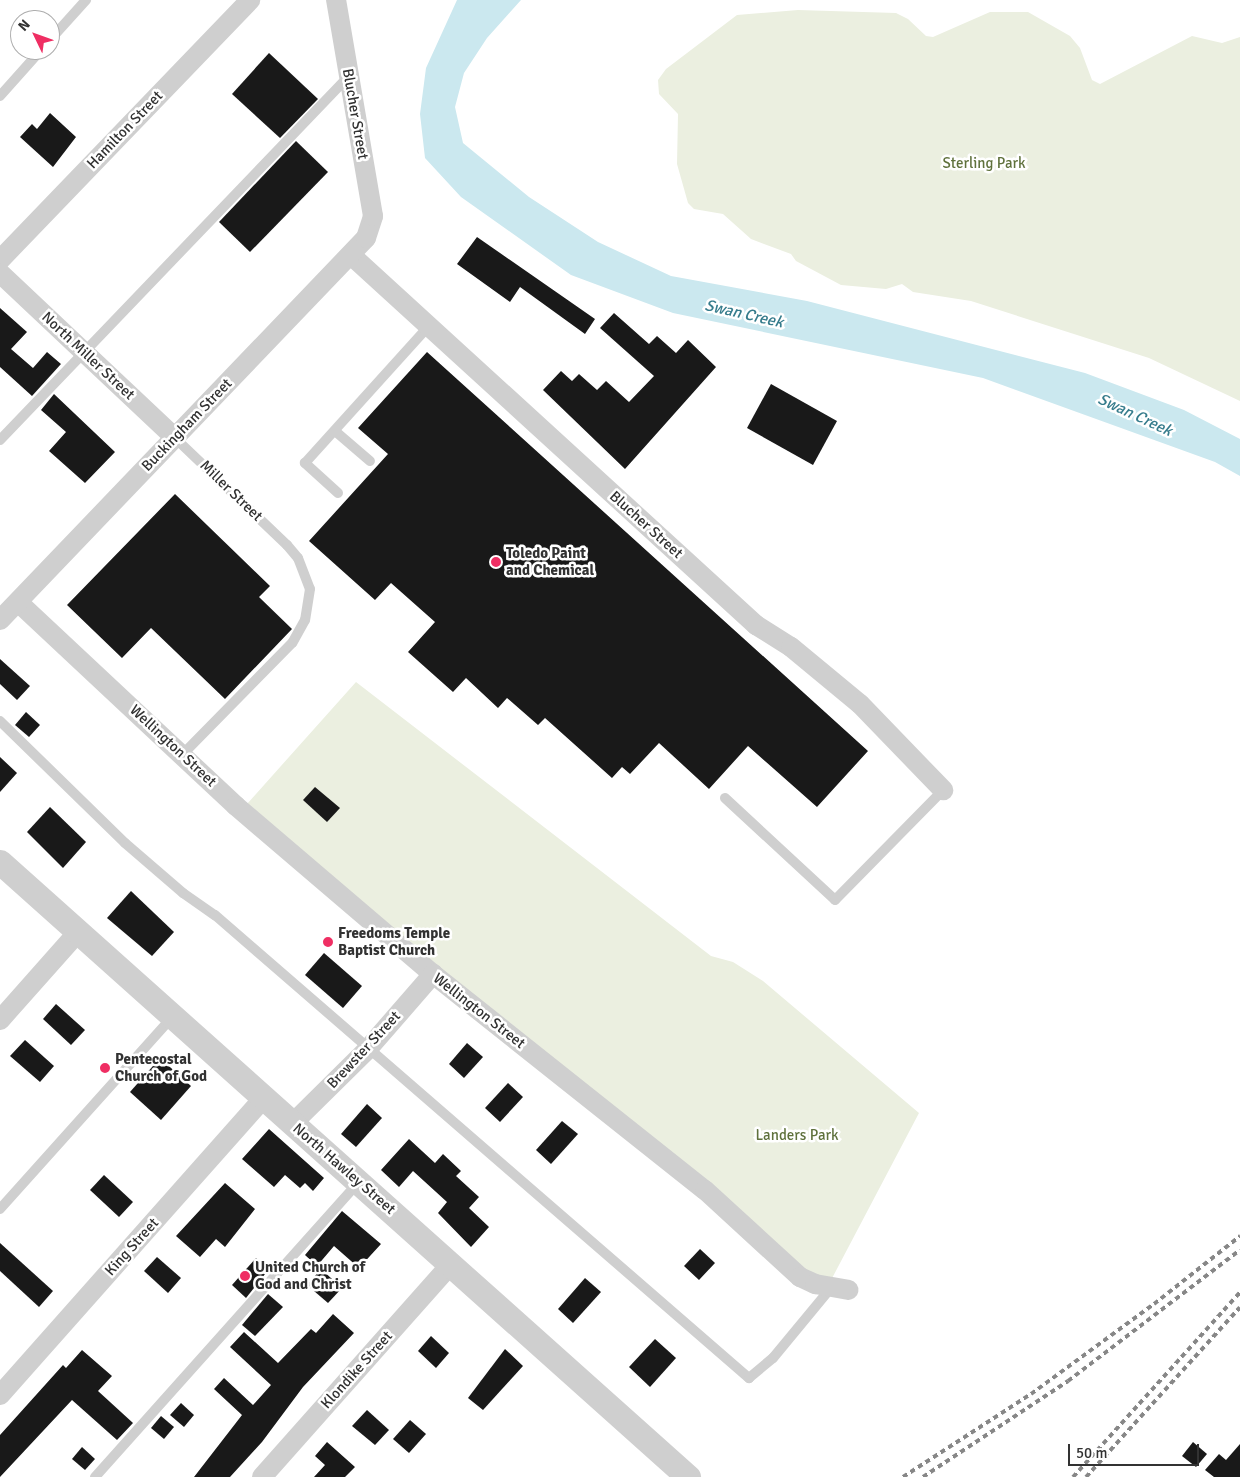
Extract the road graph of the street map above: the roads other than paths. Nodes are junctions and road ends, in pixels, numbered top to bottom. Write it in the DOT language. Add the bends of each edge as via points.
graph roads {
  1 [pos="86,0"];
  2 [pos="250,0"];
  3 [pos="336,0"];
  4 [pos="60,29"];
  5 [pos="32,60"];
  6 [pos="348,77"];
  7 [pos="0,96"];
  8 [pos="372,228"];
  9 [pos="351,255"];
  10 [pos="0,260"];
  11 [pos="0,273"];
  12 [pos="429,326"];
  13 [pos="84,352"];
  14 [pos="335,431"];
  15 [pos="175,438"];
  16 [pos="0,440"];
  17 [pos="370,461"];
  18 [pos="338,493"];
  19 [pos="18,602"];
  20 [pos="0,620"];
  21 [pos="0,721"];
  22 [pos="182,755"];
  23 [pos="943,790"];
  24 [pos="725,798"];
  25 [pos="0,862"];
  26 [pos="78,932"];
  27 [pos="433,974"];
  28 [pos="173,1016"];
  29 [pos="0,1020"];
  30 [pos="367,1050"];
  31 [pos="264,1098"];
  32 [pos="293,1123"];
  33 [pos="360,1181"];
  34 [pos="0,1209"];
  35 [pos="452,1263"];
  36 [pos="839,1290"];
  37 [pos="0,1395"];
  38 [pos="95,1477"];
  39 [pos="262,1477"];
  40 [pos="688,1477"];
  1 -- 4 [label="lane"];
  2 -- 10 [label="street, Hamilton Street"];
  3 -- 6 [label="street, Blucher Street"];
  5 -- 7 [label="lane"];
  6 -- 8 [label="street, Blucher Street" via="373,216"];
  6 -- 13 [label="lane"];
  8 -- 9 [label="street, Buckingham Street"];
  9 -- 12 [label="street, Blucher Street"];
  9 -- 15 [label="street, Buckingham Street"];
  11 -- 13 [label="street, North Miller Street"];
  12 -- 14 [label="lane"];
  12 -- 23 [label="street, Blucher Street" via="756,625 791,647 860,704"];
  13 -- 15 [label="street, North Miller Street"];
  13 -- 16 [label="lane"];
  14 -- 17 [label="lane"];
  14 -- 18 [label="lane" via="305,463"];
  15 -- 19 [label="street, Buckingham Street"];
  15 -- 22 [label="lane, Miller Street" via="298,558 310,589 310,603 300,630 255,684"];
  19 -- 20 [label="street, Buckingham Street"];
  19 -- 22 [label="street, Wellington Street"];
  21 -- 30 [label="lane" via="125,843 183,893 215,915"];
  22 -- 27 [label="street, Wellington Street"];
  23 -- 24 [label="lane" via="836,900"];
  25 -- 26 [label="street, North Hawley Street"];
  26 -- 28 [label="street, North Hawley Street"];
  26 -- 29 [label="street"];
  27 -- 30 [label="street, Brewster Street"];
  27 -- 36 [label="street, Wellington Street" via="704,1190 800,1277"];
  28 -- 31 [label="street, North Hawley Street"];
  28 -- 34 [label="lane"];
  30 -- 32 [label="street, Brewster Street"];
  30 -- 36 [label="lane" via="749,1378 774,1358"];
  31 -- 32 [label="street, North Hawley Street"];
  31 -- 37 [label="street, King Street"];
  32 -- 33 [label="street, North Hawley Street"];
  33 -- 35 [label="street, North Hawley Street"];
  33 -- 38 [label="lane"];
  35 -- 39 [label="street, Klondike Street"];
  35 -- 40 [label="street, North Hawley Street"];
}
